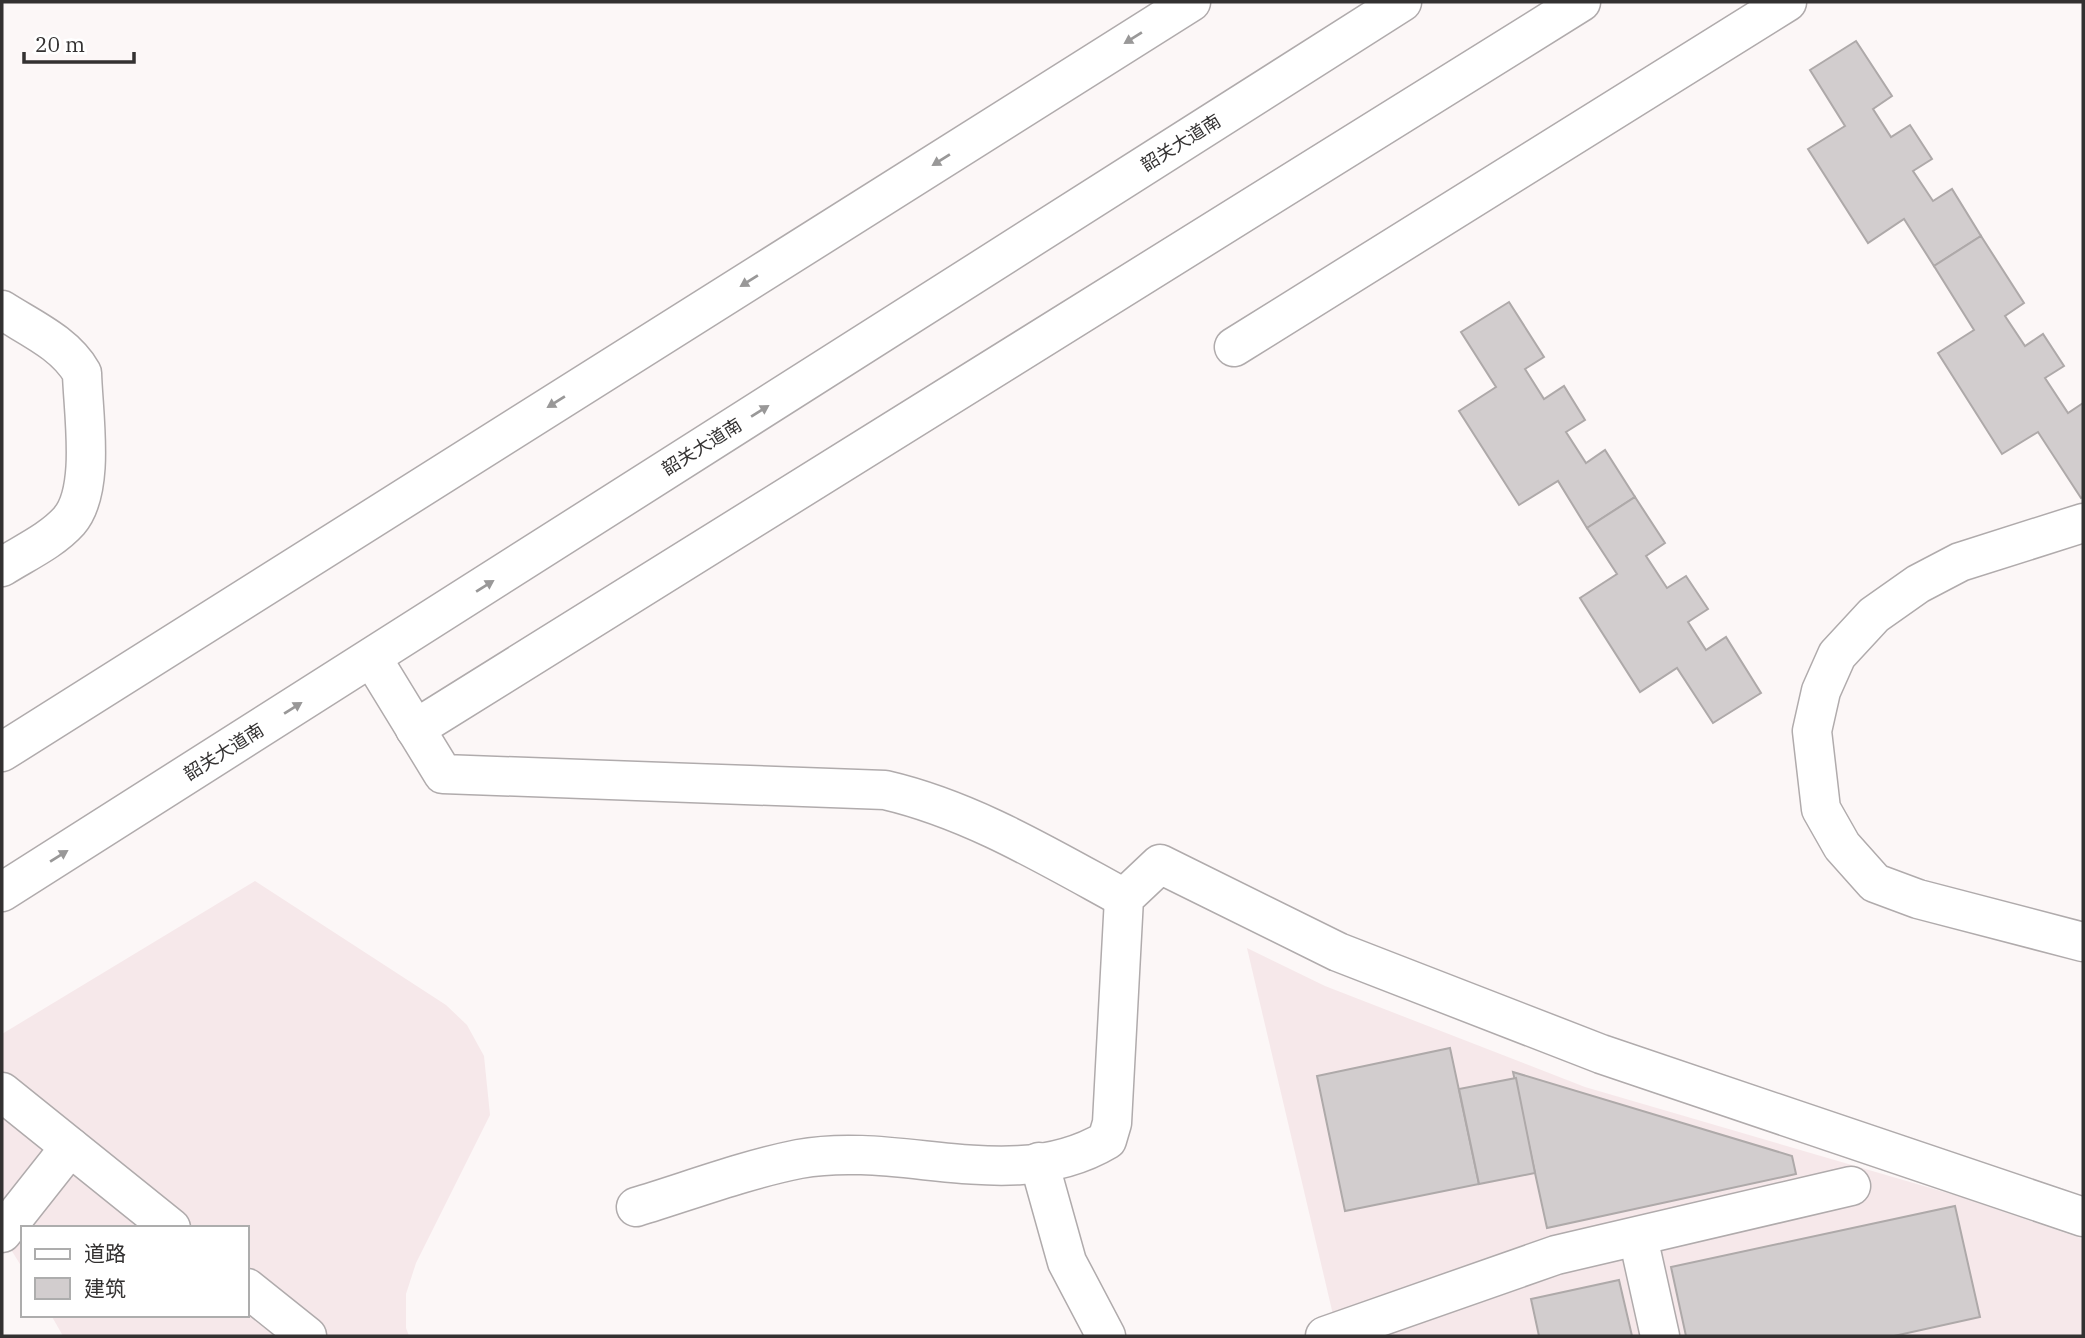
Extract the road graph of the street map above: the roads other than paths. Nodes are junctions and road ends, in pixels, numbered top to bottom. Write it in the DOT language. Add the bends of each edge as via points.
graph roads {
  1 [pos="1191,2"];
  2 [pos="1402,2"];
  3 [pos="1581,2"];
  4 [pos="1787,2"];
  5 [pos="2,310"];
  6 [pos="1234,347"];
  7 [pos="2083,523"];
  8 [pos="2,567"];
  9 [pos="372,658"];
  10 [pos="415,729"];
  11 [pos="2,752"];
  12 [pos="2,892"];
  13 [pos="1124,898"];
  14 [pos="2083,942"];
  15 [pos="2,1092"];
  16 [pos="70,1147"];
  17 [pos="1039,1162"];
  18 [pos="1851,1186"];
  19 [pos="636,1207"];
  20 [pos="2083,1217"];
  21 [pos="169,1226"];
  22 [pos="2,1233"];
  23 [pos="1638,1237"];
  24 [pos="248,1290"];
  25 [pos="1349,1333"];
  26 [pos="307,1336"];
  27 [pos="1107,1336"];
  28 [pos="1660,1336"];
  1 -- 11 [label="main road, one-way"];
  9 -- 2 [label="main road, 韶关大道南, one-way"];
  3 -- 10 [label="main road"];
  4 -- 6 [label="main road"];
  5 -- 8 [label="main road" via="60,346 82,373 85,487 70,520"];
  7 -- 14 [label="main road" via="1960,562 1874,615 1837,656 1821,691 1812,732 1821,809 1842,846 1875,883 1918,899"];
  9 -- 10 [label="main road"];
  12 -- 9 [label="main road, 韶关大道南, one-way"];
  10 -- 13 [label="main road" via="443,774 885,790 928,800"];
  13 -- 17 [label="main road" via="1112,1123 1107,1140 1086,1153"];
  13 -- 20 [label="main road" via="1160,864 1338,952 1589,1049"];
  15 -- 16 [label="main road"];
  16 -- 21 [label="main road"];
  16 -- 22 [label="main road"];
  17 -- 19 [label="main road" via="1014,1167 853,1155 799,1159"];
  17 -- 27 [label="main road" via="1067,1262"];
  18 -- 23 [label="main road"];
  23 -- 25 [label="main road" via="1556,1255"];
  23 -- 28 [label="main road"];
  24 -- 26 [label="main road"];
}
